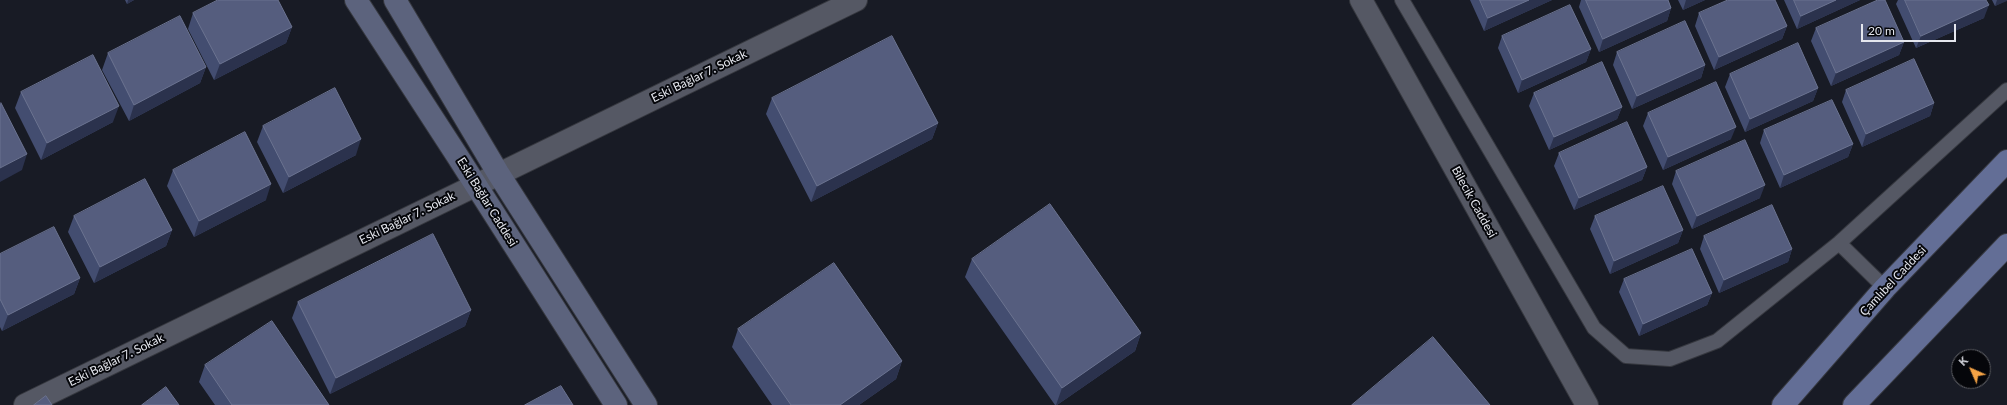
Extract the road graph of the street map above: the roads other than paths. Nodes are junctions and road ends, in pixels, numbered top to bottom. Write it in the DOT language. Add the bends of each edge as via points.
graph roads {
  1 [pos="356,0"];
  2 [pos="395,0"];
  3 [pos="856,0"];
  4 [pos="1361,0"];
  5 [pos="1402,0"];
  6 [pos="2007,90"];
  7 [pos="2007,161"];
  8 [pos="498,173"];
  9 [pos="475,185"];
  10 [pos="1839,243"];
  11 [pos="2007,245"];
  12 [pos="1885,288"];
  13 [pos="24,405"];
  14 [pos="616,405"];
  15 [pos="646,405"];
  16 [pos="1588,405"];
  17 [pos="1783,405"];
  18 [pos="1854,405"];
  1 -- 9 [label="street, Eski Bağlar Caddesi"];
  2 -- 8 [label="street, Eski Bağlar Caddesi"];
  3 -- 8 [label="street, Eski Bağlar 7. Sokak"];
  4 -- 16 [label="street, Bilecik Caddesi"];
  5 -- 10 [label="lane" via="1594,328 1626,356 1670,359 1717,341"];
  6 -- 10 [label="lane"];
  7 -- 12 [label="main road, Çamlıbel Caddesi"];
  8 -- 9 [label="street, Eski Bağlar 7. Sokak"];
  8 -- 15 [label="street, Eski Bağlar Caddesi"];
  9 -- 13 [label="street, Eski Bağlar 7. Sokak"];
  9 -- 14 [label="street, Eski Bağlar Caddesi"];
  10 -- 12 [label="lane"];
  11 -- 18 [label="main road"];
  12 -- 17 [label="main road, Çamlıbel Caddesi"];
}
